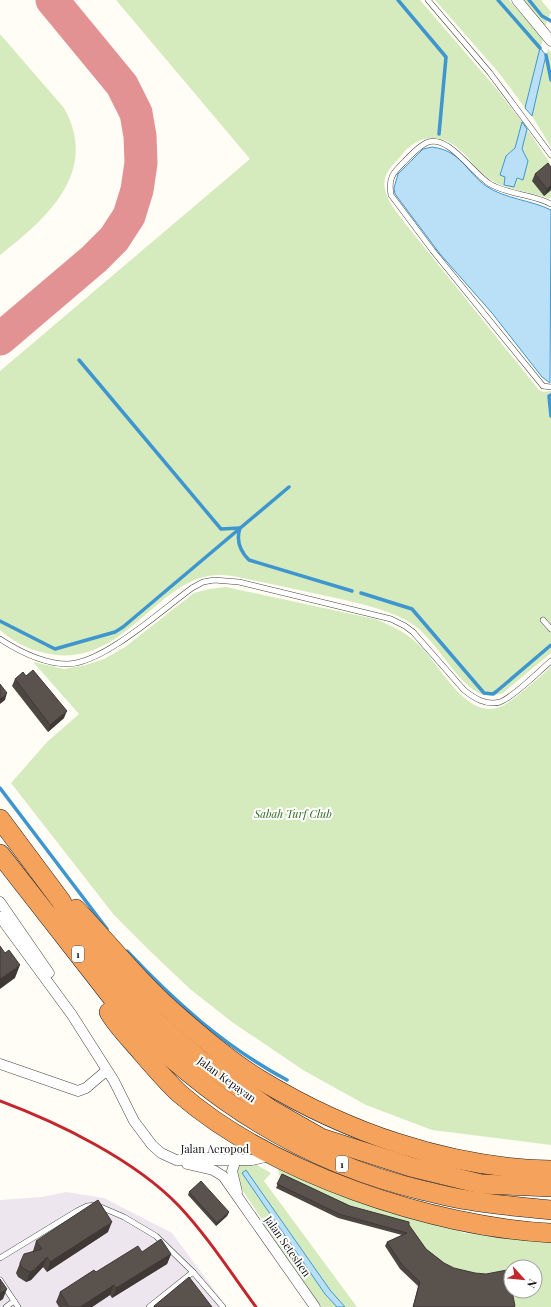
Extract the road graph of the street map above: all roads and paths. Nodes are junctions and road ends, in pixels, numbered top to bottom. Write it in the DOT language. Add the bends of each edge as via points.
graph roads {
  1 [pos="428,0"];
  2 [pos="517,0"];
  3 [pos="551,41"];
  4 [pos="551,155"];
  5 [pos="551,204"];
  6 [pos="551,387"];
  7 [pos="543,620"];
  8 [pos="551,628"];
  9 [pos="0,639"];
  10 [pos="551,660"];
  11 [pos="0,819"];
  12 [pos="0,854"];
  13 [pos="61,901"];
  14 [pos="0,902"];
  15 [pos="0,917"];
  16 [pos="74,949"];
  17 [pos="167,1043"];
  18 [pos="94,1048"];
  19 [pos="0,1064"];
  20 [pos="106,1070"];
  21 [pos="274,1155"];
  22 [pos="176,1160"];
  23 [pos="236,1160"];
  24 [pos="551,1170"];
  25 [pos="551,1187"];
  26 [pos="240,1199"];
  27 [pos="551,1210"];
  28 [pos="551,1233"];
  29 [pos="0,1258"];
  30 [pos="193,1272"];
  31 [pos="0,1280"];
  32 [pos="14,1302"];
  33 [pos="6,1307"];
  34 [pos="18,1307"];
  35 [pos="149,1307"];
  36 [pos="223,1307"];
  37 [pos="315,1307"];
  1 -- 4 [label="lane"];
  2 -- 3 [label="street"];
  5 -- 6 [label="lane" via="500,189 489,183 446,144 429,141 392,174 389,186 391,195 433,251 543,386"];
  7 -- 8 [label="lane"];
  9 -- 10 [label="lane" via="14,648 46,660 69,664 81,661 113,646 192,588 214,580 262,586 391,619 413,632 464,690 482,702 500,702"];
  11 -- 13 [label="highway, Jalan Kepayan / 1"];
  12 -- 16 [label="highway, Jalan Kepayan / 1"];
  13 -- 17 [label="highway, Jalan Kepayan / 1" via="69,918 154,1020"];
  13 -- 24 [label="highway" via="76,909 139,980 179,1018 258,1078 295,1100 351,1127 402,1145 472,1162"];
  14 -- 18 [label="street" via="82,1016"];
  15 -- 18 [label="street, Jalan Aeropod"];
  16 -- 17 [label="highway, Jalan Kepayan / 1" via="121,1009"];
  16 -- 21 [label="highway" via="112,1017 180,1094 236,1134"];
  17 -- 25 [label="highway, Jalan Kepayan / 1" via="199,1059 264,1105 321,1138 412,1167 481,1184"];
  17 -- 27 [label="highway, Jalan Kepayan / 1" via="216,1094 259,1124 314,1153 400,1185 466,1200"];
  18 -- 20 [label="street, Jalan Aeropod"];
  19 -- 20 [label="street" via="78,1090 86,1088"];
  20 -- 22 [label="street, Jalan Aeropod" via="134,1121 152,1145 161,1153"];
  21 -- 23 [label="street, Jalan Aeropod" via="262,1159"];
  21 -- 28 [label="highway" via="353,1190 408,1207 502,1229"];
  22 -- 23 [label="street, Jalan Aeropod"];
  22 -- 26 [label="street, Jalan Seteshen" via="213,1170 223,1176"];
  23 -- 26 [label="street, Jalan Seteshen" via="232,1171"];
  26 -- 37 [label="street, Jalan Seteshen"];
  29 -- 30 [label="lane" via="77,1211 96,1205 124,1217 156,1236"];
  30 -- 35 [label="lane"];
  30 -- 36 [label="lane"];
  31 -- 32 [label="lane"];
  32 -- 33 [label="lane"];
  32 -- 34 [label="lane"];
}
